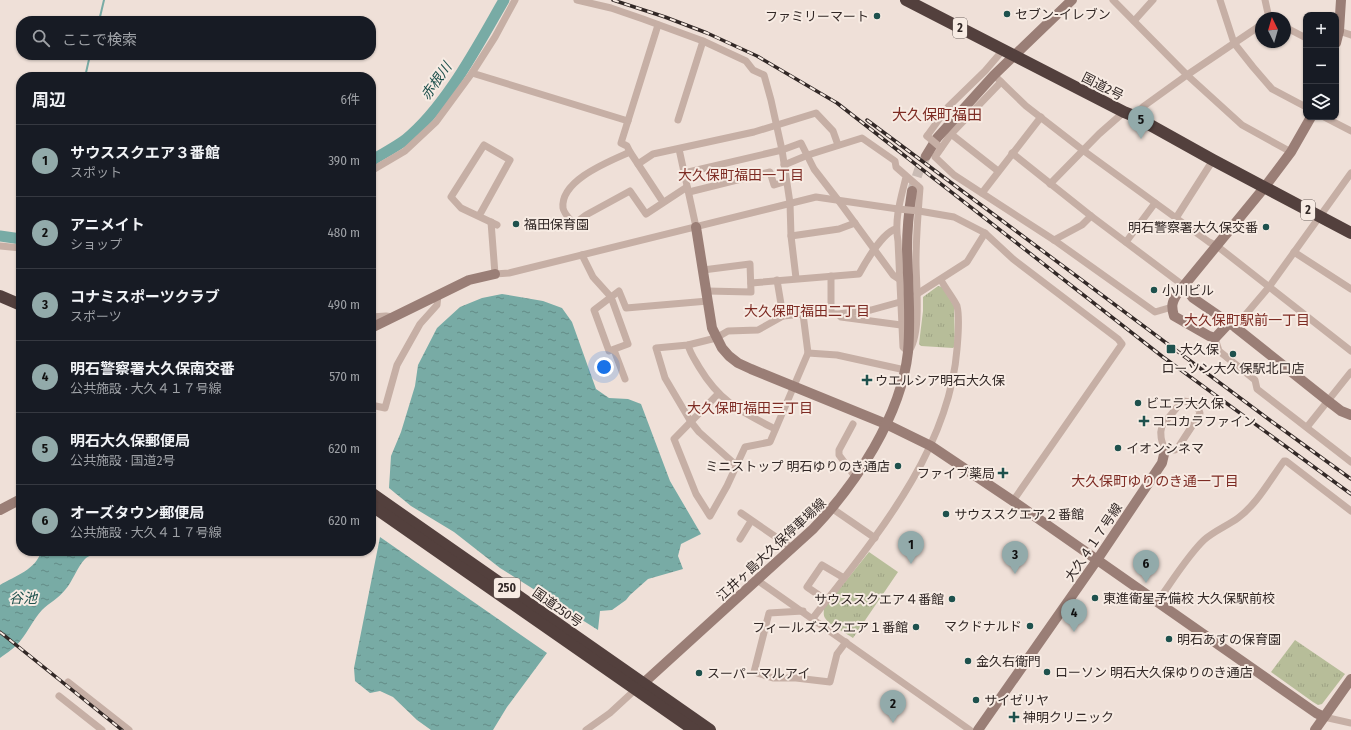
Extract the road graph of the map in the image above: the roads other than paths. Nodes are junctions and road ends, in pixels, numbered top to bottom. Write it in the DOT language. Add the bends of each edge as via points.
graph roads {
  1 [pos="515,0"];
  2 [pos="577,0"];
  3 [pos="906,0"];
  4 [pos="1072,0"];
  5 [pos="1113,0"];
  6 [pos="1152,0"];
  7 [pos="1220,0"];
  8 [pos="1265,0"];
  9 [pos="1341,0"];
  10 [pos="1268,12"];
  11 [pos="1134,21"];
  12 [pos="658,25"];
  13 [pos="1255,29"];
  14 [pos="1291,30"];
  15 [pos="1339,31"];
  16 [pos="1351,35"];
  17 [pos="1303,36"];
  18 [pos="703,42"];
  19 [pos="1234,43"];
  20 [pos="1003,50"];
  21 [pos="1014,56"];
  22 [pos="472,72"];
  23 [pos="1187,75"];
  24 [pos="998,79"];
  25 [pos="1303,105"];
  26 [pos="1129,114"];
  27 [pos="1041,117"];
  28 [pos="678,120"];
  29 [pos="1309,120"];
  30 [pos="1330,120"];
  31 [pos="628,121"];
  32 [pos="777,126"];
  33 [pos="1351,131"];
  34 [pos="951,134"];
  35 [pos="838,145"];
  36 [pos="941,148"];
  37 [pos="679,149"];
  38 [pos="782,150"];
  39 [pos="1084,151"];
  40 [pos="630,152"];
  41 [pos="1291,152"];
  42 [pos="1012,153"];
  43 [pos="808,155"];
  44 [pos="931,156"];
  45 [pos="1213,160"];
  46 [pos="638,164"];
  47 [pos="784,165"];
  48 [pos="376,168"];
  49 [pos="998,171"];
  50 [pos="684,173"];
  51 [pos="1350,175"];
  52 [pos="906,177"];
  53 [pos="787,182"];
  54 [pos="1050,184"];
  55 [pos="1264,188"];
  56 [pos="688,189"];
  57 [pos="912,191"];
  58 [pos="982,193"];
  59 [pos="838,200"];
  60 [pos="664,202"];
  61 [pos="790,203"];
  62 [pos="1155,203"];
  63 [pos="898,209"];
  64 [pos="918,211"];
  65 [pos="479,216"];
  66 [pos="1091,216"];
  67 [pos="1319,216"];
  68 [pos="1176,218"];
  69 [pos="854,223"];
  70 [pos="696,227"];
  71 [pos="896,229"];
  72 [pos="985,233"];
  73 [pos="1351,233"];
  74 [pos="791,236"];
  75 [pos="1054,240"];
  76 [pos="1126,242"];
  77 [pos="0,246"];
  78 [pos="1217,246"];
  79 [pos="16,248"];
  80 [pos="874,250"];
  81 [pos="1294,252"];
  82 [pos="582,255"];
  83 [pos="703,270"];
  84 [pos="494,274"];
  85 [pos="830,276"];
  86 [pos="796,278"];
  87 [pos="899,279"];
  88 [pos="777,280"];
  89 [pos="941,280"];
  90 [pos="751,283"];
  91 [pos="1184,286"];
  92 [pos="0,287"];
  93 [pos="1269,287"];
  94 [pos="1351,289"];
  95 [pos="16,294"];
  96 [pos="917,294"];
  97 [pos="438,295"];
  98 [pos="0,296"];
  99 [pos="707,296"];
  100 [pos="610,297"];
  101 [pos="900,302"];
  102 [pos="16,303"];
  103 [pos="1173,311"];
  104 [pos="830,313"];
  105 [pos="804,314"];
  106 [pos="838,314"];
  107 [pos="783,316"];
  108 [pos="376,322"];
  109 [pos="901,325"];
  110 [pos="1232,325"];
  111 [pos="716,338"];
  112 [pos="1215,338"];
  113 [pos="688,345"];
  114 [pos="614,350"];
  115 [pos="1351,351"];
  116 [pos="908,352"];
  117 [pos="808,353"];
  118 [pos="905,370"];
  119 [pos="1351,372"];
  120 [pos="625,379"];
  121 [pos="794,387"];
  122 [pos="718,394"];
  123 [pos="1328,401"];
  124 [pos="376,406"];
  125 [pos="1351,415"];
  126 [pos="691,422"];
  127 [pos="853,424"];
  128 [pos="886,424"];
  129 [pos="1307,427"];
  130 [pos="775,429"];
  131 [pos="931,446"];
  132 [pos="1165,450"];
  133 [pos="1351,462"];
  134 [pos="736,465"];
  135 [pos="856,478"];
  136 [pos="376,497"];
  137 [pos="1013,501"];
  138 [pos="16,502"];
  139 [pos="376,508"];
  140 [pos="833,509"];
  141 [pos="0,510"];
  142 [pos="1351,511"];
  143 [pos="741,514"];
  144 [pos="751,521"];
  145 [pos="875,538"];
  146 [pos="740,539"];
  147 [pos="792,548"];
  148 [pos="1097,560"];
  149 [pos="844,578"];
  150 [pos="757,580"];
  151 [pos="826,600"];
  152 [pos="1157,602"];
  153 [pos="803,611"];
  154 [pos="813,618"];
  155 [pos="846,642"];
  156 [pos="1351,678"];
  157 [pos="68,682"];
  158 [pos="640,686"];
  159 [pos="59,696"];
  160 [pos="1324,717"];
  161 [pos="1351,723"];
  162 [pos="1351,727"];
  163 [pos="102,730"];
  164 [pos="129,730"];
  165 [pos="586,730"];
  166 [pos="694,730"];
  167 [pos="710,730"];
  168 [pos="970,730"];
  169 [pos="978,730"];
  170 [pos="1315,730"];
  171 [pos="1350,730"];
  1 -- 22 [label="street"];
  2 -- 12 [label="street" via="611,8"];
  3 -- 20 [label="highway, 国道2号 / 2"];
  4 -- 21 [label="street"];
  5 -- 11 [label="street"];
  6 -- 11 [label="street"];
  7 -- 19 [label="street"];
  8 -- 10 [label="street"];
  9 -- 15 [label="street"];
  11 -- 23 [label="street"];
  12 -- 18 [label="street"];
  12 -- 31 [label="street"];
  13 -- 19 [label="street"];
  14 -- 17 [label="street"];
  15 -- 16 [label="street"];
  18 -- 28 [label="street"];
  18 -- 32 [label="street" via="746,62 753,70 764,75"];
  19 -- 23 [label="street"];
  19 -- 25 [label="street" via="1272,89"];
  20 -- 21 [label="highway, 国道2号 / 2"];
  20 -- 36 [label="street, bridge" via="948,108 927,136"];
  21 -- 24 [label="street"];
  21 -- 26 [label="highway, 国道2号 / 2"];
  22 -- 31 [label="street"];
  22 -- 48 [label="street" via="436,122 405,151"];
  23 -- 26 [label="street"];
  23 -- 41 [label="street" via="1242,125"];
  24 -- 27 [label="street"];
  24 -- 34 [label="street"];
  24 -- 44 [label="street" via="937,138"];
  26 -- 39 [label="street" via="1099,134"];
  26 -- 45 [label="highway, 国道2号 / 2"];
  27 -- 39 [label="street"];
  27 -- 42 [label="street"];
  29 -- 41 [label="street"];
  30 -- 33 [label="street"];
  31 -- 40 [label="street" via="621,142"];
  32 -- 35 [label="street" via="816,113 833,131"];
  32 -- 37 [label="street"];
  32 -- 38 [label="street"];
  34 -- 36 [label="street"];
  34 -- 49 [label="street"];
  35 -- 43 [label="street"];
  35 -- 52 [label="street" via="862,138 895,162 896,167"];
  36 -- 44 [label="street"];
  37 -- 46 [label="street" via="654,154"];
  37 -- 50 [label="street"];
  38 -- 43 [label="street" via="801,143"];
  38 -- 47 [label="street"];
  38 -- 50 [label="street"];
  39 -- 54 [label="street"];
  39 -- 62 [label="street"];
  40 -- 46 [label="street"];
  40 -- 60 [label="street" via="594,169 574,183 563,207 565,213 574,224 630,191 646,214"];
  41 -- 55 [label="street"];
  42 -- 49 [label="street"];
  42 -- 54 [label="street"];
  43 -- 47 [label="street"];
  43 -- 59 [label="street" via="814,169"];
  44 -- 58 [label="street"];
  45 -- 55 [label="highway, 国道2号 / 2"];
  45 -- 68 [label="street"];
  46 -- 60 [label="street"];
  47 -- 53 [label="street"];
  49 -- 58 [label="street"];
  50 -- 56 [label="street"];
  51 -- 67 [label="street"];
  52 -- 63 [label="street"];
  52 -- 64 [label="street" via="920,188"];
  53 -- 56 [label="street" via="774,185 770,172"];
  53 -- 61 [label="street"];
  54 -- 66 [label="street"];
  55 -- 67 [label="highway, 国道2号 / 2"];
  55 -- 78 [label="street"];
  56 -- 60 [label="street"];
  56 -- 70 [label="street"];
  57 -- 116 [label="street, 江井ヶ島大久保停車場線" via="907,246"];
  58 -- 75 [label="street"];
  59 -- 61 [label="street" via="816,197"];
  59 -- 63 [label="street"];
  59 -- 69 [label="street"];
  61 -- 70 [label="street"];
  61 -- 74 [label="street"];
  62 -- 68 [label="street"];
  62 -- 76 [label="street"];
  63 -- 64 [label="street, bridge"];
  63 -- 71 [label="street"];
  64 -- 72 [label="street" via="954,217"];
  64 -- 96 [label="street"];
  65 -- 65 [label="street" via="461,208 451,197 484,146 510,160"];
  65 -- 84 [label="street" via="494,223"];
  66 -- 75 [label="street" via="1082,225"];
  66 -- 76 [label="street"];
  67 -- 73 [label="highway, 国道2号 / 2"];
  67 -- 81 [label="street"];
  68 -- 78 [label="street"];
  69 -- 74 [label="street" via="840,229"];
  69 -- 80 [label="street"];
  70 -- 82 [label="street"];
  70 -- 83 [label="street"];
  71 -- 80 [label="street" via="891,230"];
  71 -- 87 [label="street"];
  72 -- 89 [label="street" via="967,262"];
  72 -- 137 [label="street" via="1122,344"];
  74 -- 86 [label="street"];
  75 -- 103 [label="street" via="1155,312"];
  76 -- 91 [label="street"];
  77 -- 79 [label="street"];
  78 -- 91 [label="street"];
  78 -- 93 [label="street"];
  80 -- 85 [label="street" via="859,274"];
  80 -- 87 [label="street"];
  81 -- 93 [label="street"];
  81 -- 94 [label="street"];
  82 -- 84 [label="street" via="509,273"];
  82 -- 100 [label="street" via="593,277"];
  83 -- 90 [label="street" via="750,264"];
  83 -- 99 [label="street"];
  84 -- 97 [label="street" via="469,280"];
  85 -- 86 [label="street"];
  85 -- 104 [label="street"];
  86 -- 88 [label="street"];
  87 -- 101 [label="street"];
  88 -- 90 [label="street"];
  88 -- 107 [label="street"];
  89 -- 96 [label="street"];
  89 -- 131 [label="street" via="957,306 958,340 947,404"];
  90 -- 99 [label="street" via="751,292"];
  91 -- 103 [label="street" via="1173,301"];
  91 -- 110 [label="street" via="1194,298"];
  92 -- 95 [label="highway"];
  93 -- 110 [label="street"];
  93 -- 115 [label="street"];
  96 -- 116 [label="street" via="917,315 912,347"];
  97 -- 108 [label="street" via="393,317"];
  97 -- 124 [label="street" via="437,305 420,324 397,365 385,408"];
  98 -- 102 [label="highway"];
  99 -- 100 [label="street" via="626,308 619,291"];
  99 -- 111 [label="street"];
  100 -- 114 [label="street" via="628,344"];
  100 -- 114 [label="street" via="594,310 609,351"];
  101 -- 106 [label="street" via="871,310"];
  101 -- 109 [label="street"];
  103 -- 112 [label="street" via="1208,336"];
  104 -- 105 [label="street"];
  104 -- 106 [label="street"];
  105 -- 107 [label="street"];
  105 -- 117 [label="street"];
  106 -- 109 [label="street" via="841,317"];
  107 -- 111 [label="street" via="758,330 728,331"];
  109 -- 116 [label="street" via="903,347"];
  110 -- 112 [label="street"];
  110 -- 123 [label="street"];
  111 -- 113 [label="street"];
  111 -- 121 [label="street" via="722,348 738,363"];
  112 -- 129 [label="street" via="1219,351 1255,380 1258,389"];
  113 -- 122 [label="street" via="705,377"];
  113 -- 126 [label="street" via="656,348 665,378"];
  114 -- 120 [label="street"];
  116 -- 118 [label="street, 江井ヶ島大久保停車場線"];
  117 -- 118 [label="street" via="838,355"];
  117 -- 121 [label="street"];
  118 -- 128 [label="street, 江井ヶ島大久保停車場線" via="898,397"];
  119 -- 123 [label="street"];
  121 -- 128 [label="street"];
  121 -- 130 [label="street"];
  122 -- 126 [label="street"];
  122 -- 130 [label="street" via="740,411"];
  123 -- 125 [label="street"];
  123 -- 129 [label="street"];
  126 -- 134 [label="street"];
  126 -- 134 [label="street" via="674,438 696,494 710,516"];
  127 -- 135 [label="street" via="839,450 839,456"];
  128 -- 131 [label="street"];
  128 -- 135 [label="street, 江井ヶ島大久保停車場線"];
  129 -- 133 [label="street"];
  130 -- 134 [label="street" via="770,442 744,447"];
  131 -- 137 [label="street"];
  131 -- 145 [label="street"];
  132 -- 132 [label="street" via="1176,450 1179,446 1198,417 1200,412 1197,406 1182,401 1162,426 1160,436"];
  132 -- 148 [label="street, 大久４１７号線" via="1162,463"];
  135 -- 140 [label="street, 江井ヶ島大久保停車場線"];
  136 -- 158 [label="highway, 国道250号 / 250"];
  137 -- 148 [label="street"];
  138 -- 141 [label="street"];
  139 -- 158 [label="highway, 国道250号 / 250"];
  140 -- 145 [label="street"];
  140 -- 147 [label="street, 江井ヶ島大久保停車場線" via="814,530"];
  142 -- 152 [label="street" via="1284,461 1251,506 1238,518 1204,540"];
  143 -- 144 [label="street"];
  144 -- 146 [label="street"];
  144 -- 147 [label="street"];
  145 -- 149 [label="street"];
  147 -- 150 [label="street, 江井ヶ島大久保停車場線"];
  148 -- 152 [label="street"];
  148 -- 169 [label="street, 大久４１７号線"];
  149 -- 151 [label="street"];
  149 -- 151 [label="street" via="822,565 807,587"];
  150 -- 153 [label="street"];
  150 -- 158 [label="street, 江井ヶ島大久保停車場線"];
  151 -- 154 [label="street"];
  152 -- 160 [label="street"];
  153 -- 154 [label="street"];
  153 -- 155 [label="street" via="769,613 754,672 773,678 830,682 837,654"];
  154 -- 155 [label="street"];
  155 -- 168 [label="street"];
  156 -- 160 [label="street"];
  157 -- 164 [label="street"];
  158 -- 165 [label="street"];
  158 -- 166 [label="highway, 国道250号 / 250"];
  158 -- 167 [label="highway, 国道250号 / 250"];
  159 -- 163 [label="street"];
  160 -- 161 [label="street"];
  160 -- 170 [label="street"];
  162 -- 171 [label="street"];
}
